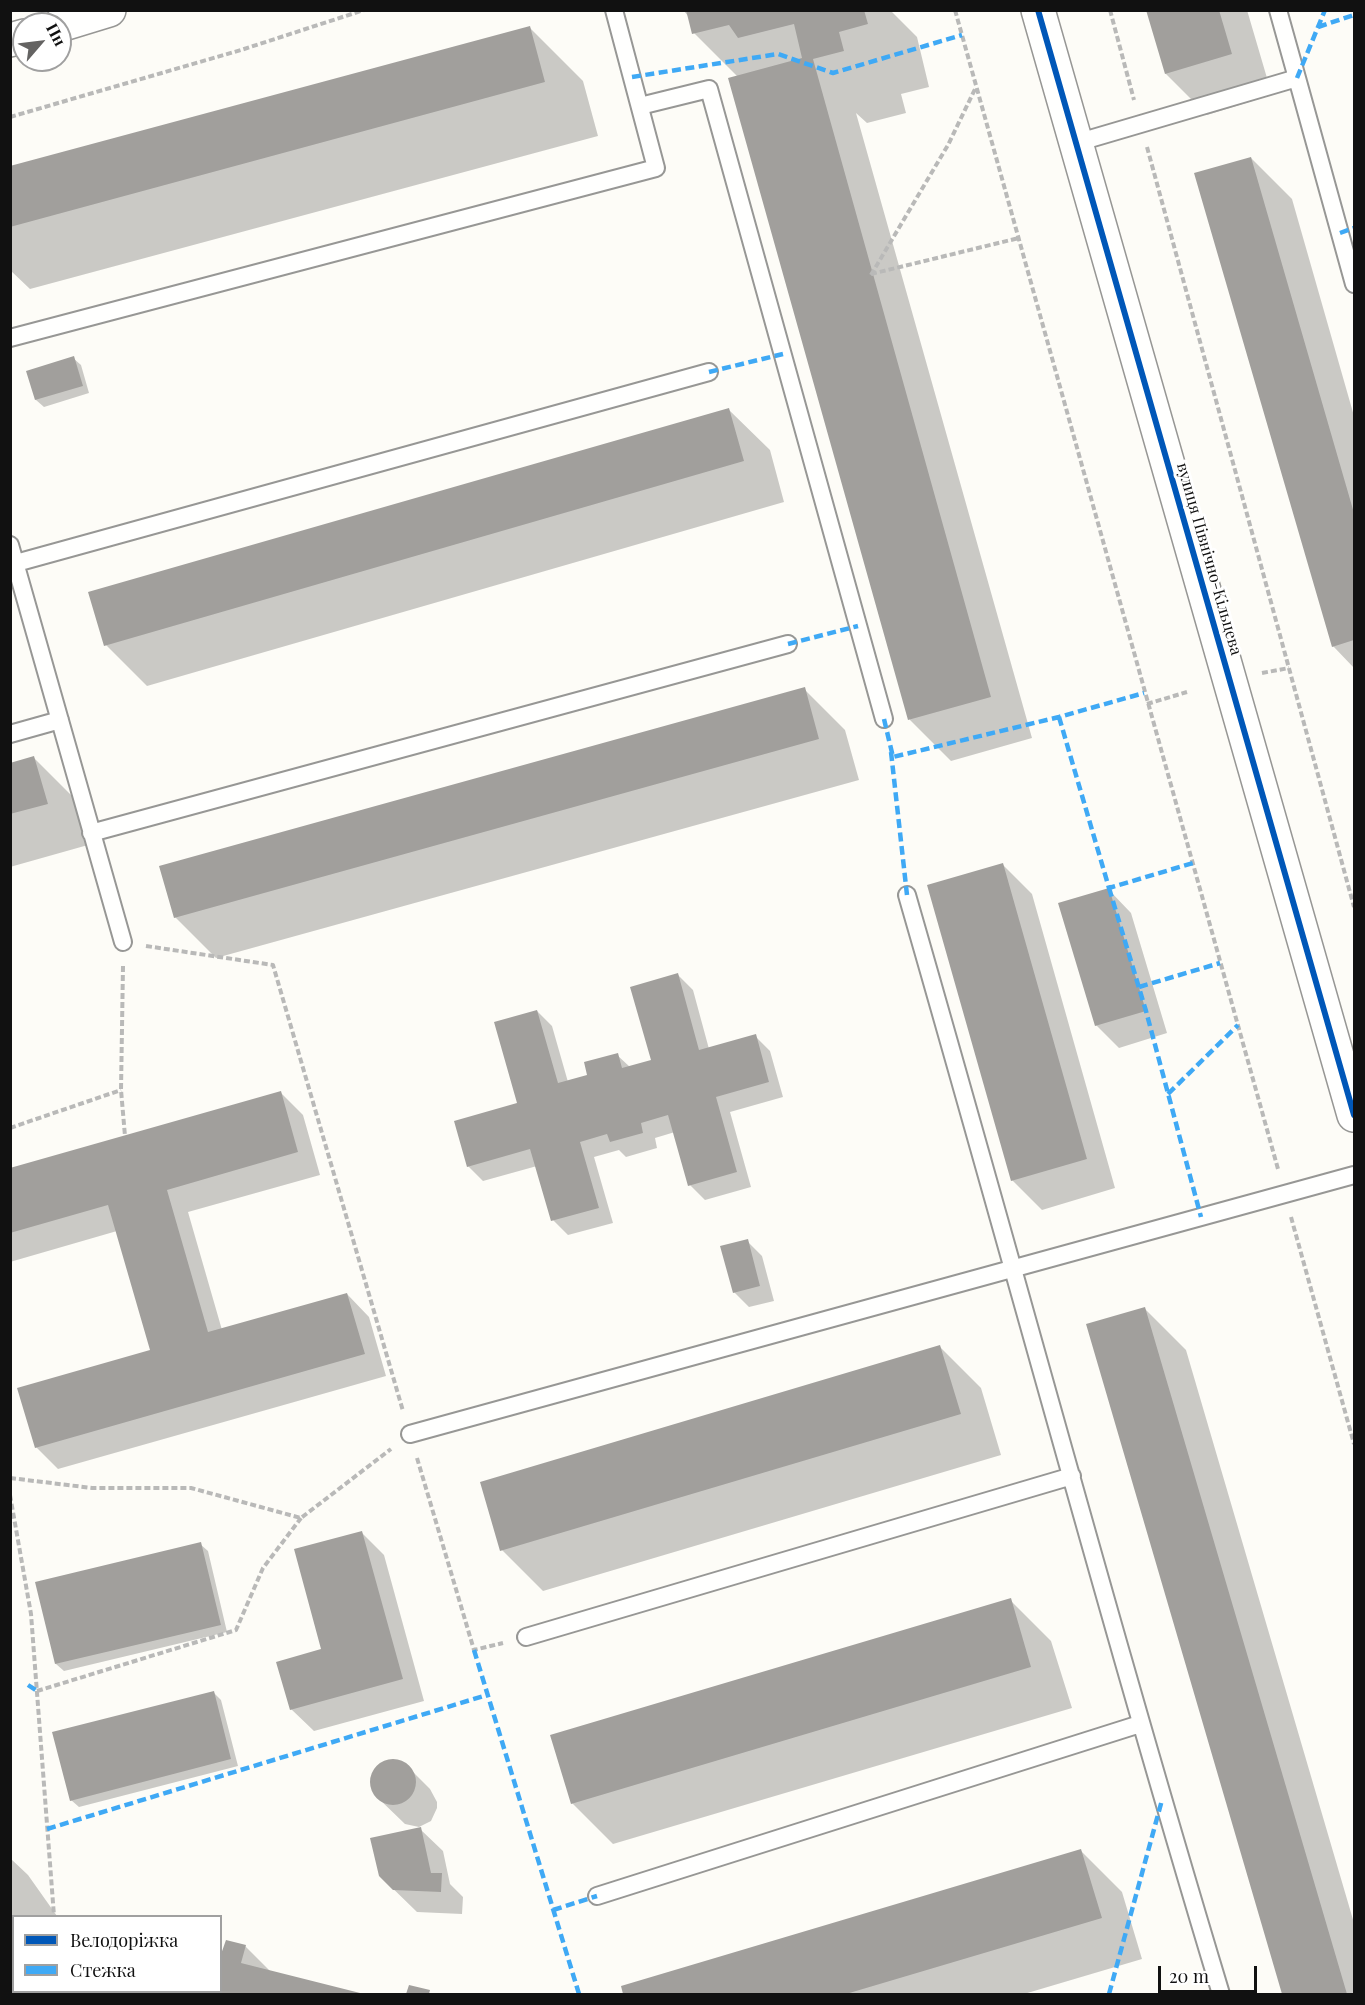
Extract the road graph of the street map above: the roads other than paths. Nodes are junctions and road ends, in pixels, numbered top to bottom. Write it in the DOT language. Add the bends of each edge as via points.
graph roads {
  1 [pos="109,10"];
  2 [pos="614,10"];
  3 [pos="1038,10"];
  4 [pos="1278,10"];
  5 [pos="72,21"];
  6 [pos="1297,78"];
  7 [pos="640,106"];
  8 [pos="1076,143"];
  9 [pos="1354,284"];
  10 [pos="10,339"];
  11 [pos="709,372"];
  12 [pos="10,545"];
  13 [pos="16,563"];
  14 [pos="788,644"];
  15 [pos="884,719"];
  16 [pos="60,720"];
  17 [pos="10,734"];
  18 [pos="92,833"];
  19 [pos="907,896"];
  20 [pos="123,942"];
  21 [pos="1354,1115"];
  22 [pos="1354,1175"];
  23 [pos="1015,1269"];
  24 [pos="410,1434"];
  25 [pos="1072,1476"];
  26 [pos="526,1637"];
  27 [pos="1140,1724"];
  28 [pos="597,1896"];
  29 [pos="1221,1995"];
  1 -- 5 [label="street"];
  2 -- 7 [label="lane"];
  3 -- 8 [label="street, вулиця Північно-Кільцева"];
  4 -- 6 [label="lane"];
  6 -- 8 [label="lane"];
  6 -- 9 [label="lane"];
  7 -- 10 [label="lane" via="657,168"];
  7 -- 15 [label="lane" via="709,89"];
  8 -- 21 [label="street, вулиця Північно-Кільцева"];
  11 -- 13 [label="lane"];
  12 -- 13 [label="lane"];
  13 -- 16 [label="lane"];
  14 -- 18 [label="lane"];
  16 -- 17 [label="lane"];
  16 -- 18 [label="lane"];
  18 -- 20 [label="lane"];
  19 -- 23 [label="lane"];
  22 -- 23 [label="lane"];
  23 -- 24 [label="lane"];
  23 -- 25 [label="lane"];
  25 -- 26 [label="lane"];
  25 -- 27 [label="lane"];
  27 -- 28 [label="lane"];
  27 -- 29 [label="lane"];
}
